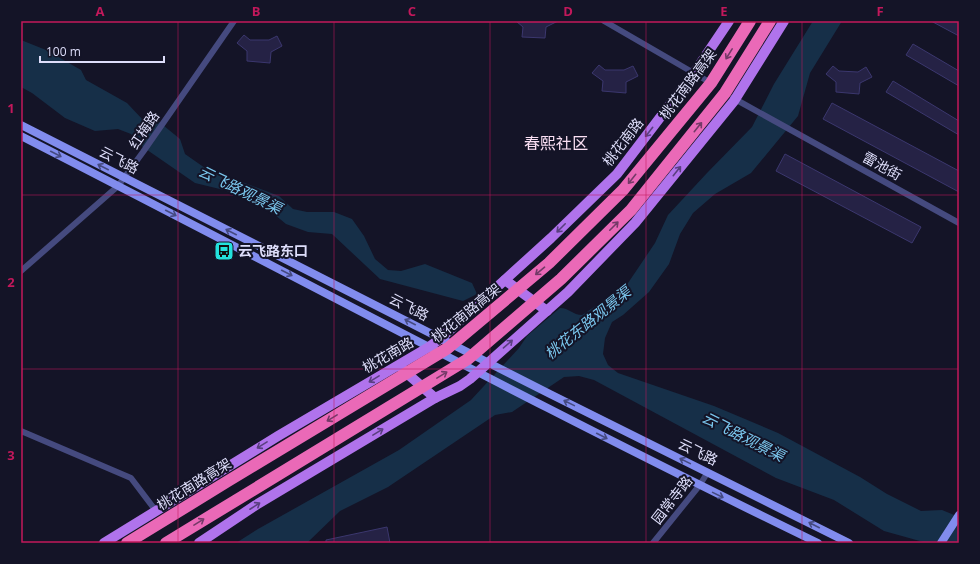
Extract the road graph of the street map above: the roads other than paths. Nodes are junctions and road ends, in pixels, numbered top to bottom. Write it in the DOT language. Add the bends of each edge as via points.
graph roads {
  1 [pos="234,21"];
  2 [pos="604,21"];
  3 [pos="729,21"];
  4 [pos="750,21"];
  5 [pos="770,21"];
  6 [pos="784,21"];
  7 [pos="694,73"];
  8 [pos="711,83"];
  9 [pos="730,96"];
  10 [pos="21,125"];
  11 [pos="21,136"];
  12 [pos="124,178"];
  13 [pos="118,186"];
  14 [pos="959,222"];
  15 [pos="21,270"];
  16 [pos="505,280"];
  17 [pos="547,311"];
  18 [pos="441,338"];
  19 [pos="429,347"];
  20 [pos="491,363"];
  21 [pos="398,365"];
  22 [pos="480,373"];
  23 [pos="434,398"];
  24 [pos="21,431"];
  25 [pos="708,472"];
  26 [pos="699,486"];
  27 [pos="156,511"];
  28 [pos="959,515"];
  29 [pos="104,543"];
  30 [pos="127,543"];
  31 [pos="166,543"];
  32 [pos="199,543"];
  33 [pos="653,543"];
  34 [pos="818,543"];
  35 [pos="849,543"];
  36 [pos="941,543"];
  1 -- 12 [label="street, 红梅路"];
  2 -- 7 [label="street"];
  3 -- 7 [label="main road, 桃花南路"];
  4 -- 8 [label="highway, 桃花南路高架, one-way, bridge"];
  5 -- 9 [label="highway, bridge"];
  6 -- 9 [label="main road"];
  7 -- 8 [label="street"];
  7 -- 16 [label="main road, 桃花南路, one-way" via="617,174"];
  8 -- 30 [label="highway, 桃花南路高架, one-way, bridge" via="623,190 549,263 448,348"];
  9 -- 14 [label="street, 雷池街"];
  17 -- 9 [label="main road, one-way" via="635,224"];
  31 -- 9 [label="highway, one-way, bridge" via="468,359 561,279 631,210"];
  12 -- 10 [label="main road, 云飞路, one-way"];
  11 -- 13 [label="main road, 云飞路, one-way"];
  12 -- 13 [label="street, 红梅路"];
  18 -- 12 [label="main road, 云飞路, one-way"];
  13 -- 15 [label="street, 红梅路"];
  13 -- 19 [label="main road, 云飞路, one-way"];
  16 -- 17 [label="main road"];
  16 -- 18 [label="main road, 桃花南路"];
  20 -- 17 [label="main road, one-way"];
  18 -- 19 [label="main road, 桃花南路"];
  18 -- 20 [label="main road, 云飞路"];
  19 -- 21 [label="main road, 桃花南路"];
  19 -- 22 [label="main road, 云飞路"];
  20 -- 22 [label="main road"];
  25 -- 20 [label="main road, 云飞路, one-way"];
  21 -- 23 [label="main road"];
  21 -- 27 [label="main road, 桃花南路, one-way"];
  22 -- 23 [label="main road"];
  22 -- 26 [label="main road, 云飞路, one-way"];
  32 -- 23 [label="main road, one-way" via="256,505"];
  24 -- 27 [label="street" via="131,478"];
  25 -- 26 [label="street, 园常寺路"];
  35 -- 25 [label="main road, 云飞路, one-way"];
  26 -- 33 [label="street, 园常寺路"];
  26 -- 34 [label="main road, 云飞路, one-way"];
  27 -- 29 [label="main road, 桃花南路"];
  28 -- 36 [label="main road"];
}
